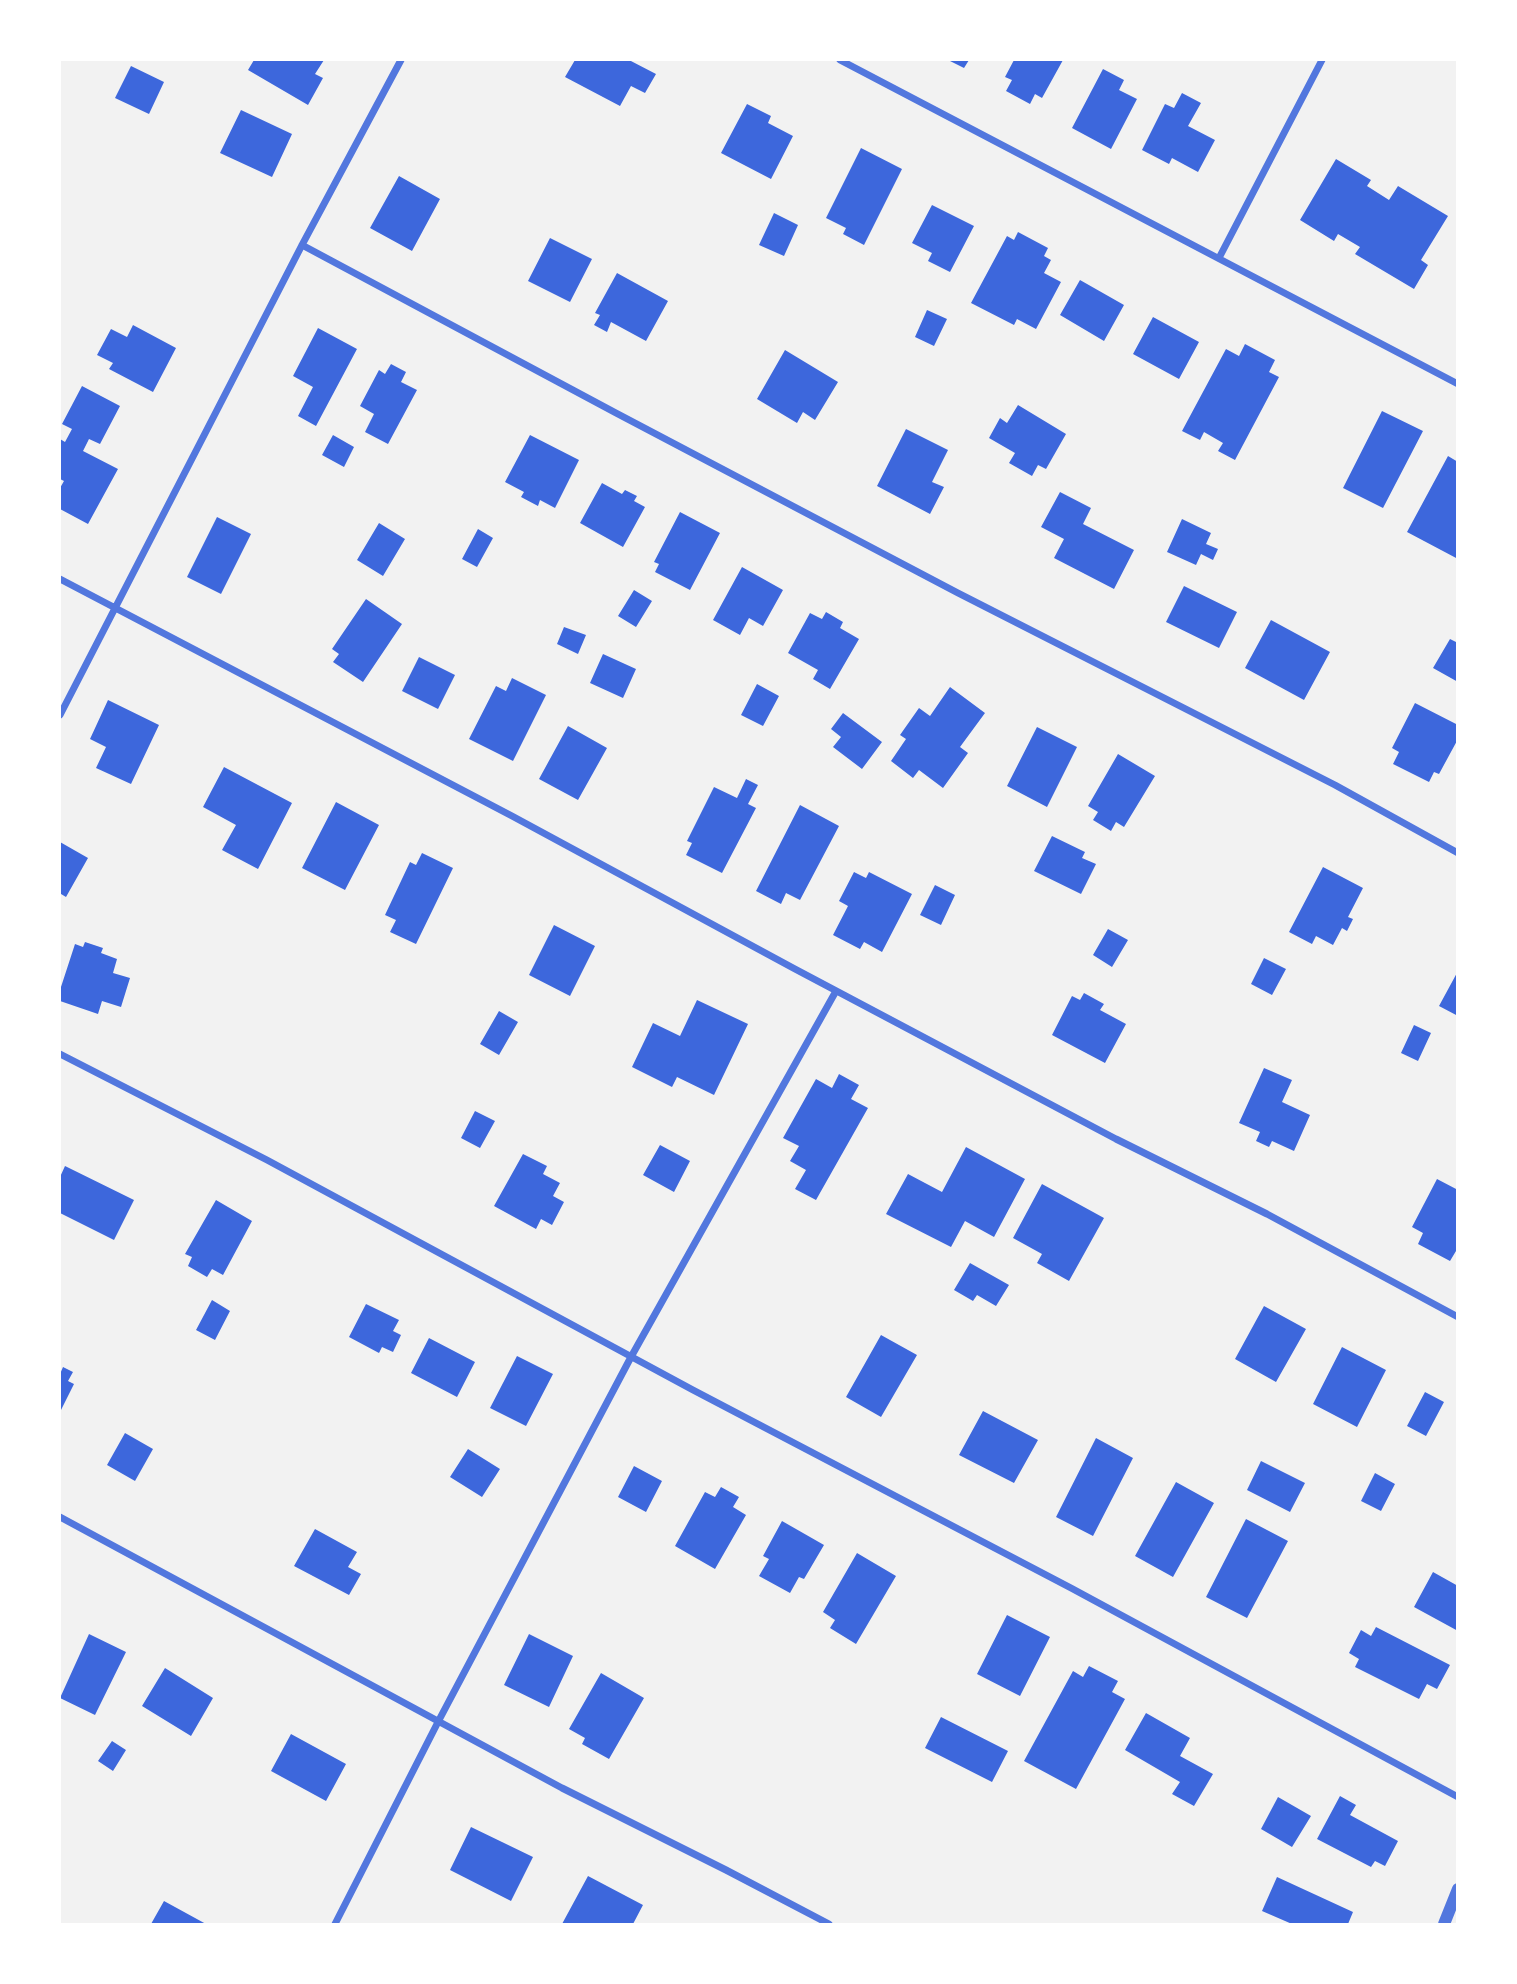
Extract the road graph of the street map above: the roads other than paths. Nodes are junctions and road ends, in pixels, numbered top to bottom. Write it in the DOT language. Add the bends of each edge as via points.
graph roads {
  1 [pos="401,60"];
  2 [pos="840,60"];
  3 [pos="1322,60"];
  4 [pos="302,245"];
  5 [pos="1219,258"];
  6 [pos="1458,384"];
  7 [pos="60,579"];
  8 [pos="116,609"];
  9 [pos="60,715"];
  10 [pos="1458,853"];
  11 [pos="836,991"];
  12 [pos="60,1054"];
  13 [pos="1458,1317"];
  14 [pos="631,1357"];
  15 [pos="60,1517"];
  16 [pos="438,1722"];
  17 [pos="1458,1797"];
  18 [pos="1458,1889"];
  19 [pos="335,1924"];
  20 [pos="830,1924"];
  21 [pos="1444,1924"];
  1 -- 4 [label="street"];
  2 -- 5 [label="street"];
  3 -- 5 [label="street"];
  4 -- 8 [label="street"];
  4 -- 10 [label="street"];
  5 -- 6 [label="street"];
  7 -- 8 [label="street"];
  8 -- 9 [label="street"];
  8 -- 11 [label="street"];
  11 -- 13 [label="street"];
  11 -- 14 [label="street"];
  12 -- 14 [label="street"];
  14 -- 16 [label="street"];
  14 -- 17 [label="street"];
  15 -- 16 [label="street"];
  16 -- 19 [label="street"];
  16 -- 20 [label="street"];
  18 -- 21 [label="street"];
}
